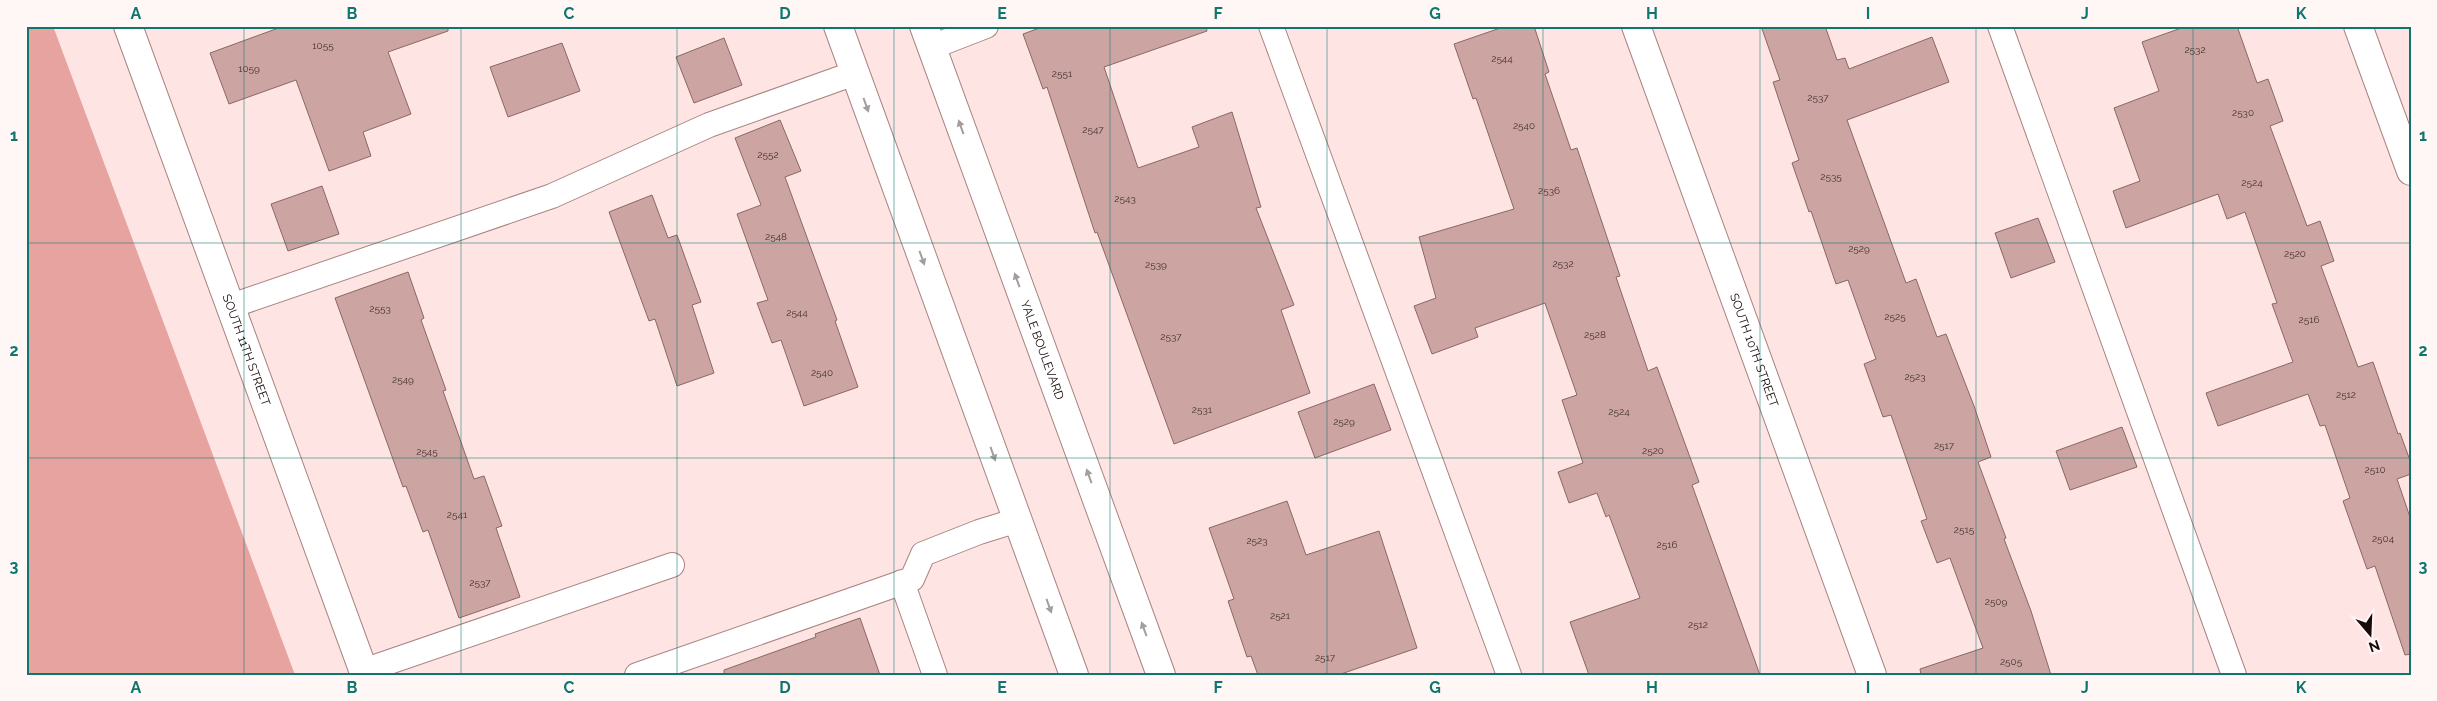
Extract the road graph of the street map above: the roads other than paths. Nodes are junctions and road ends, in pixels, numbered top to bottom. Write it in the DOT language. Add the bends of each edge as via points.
graph roads {
  1 [pos="128,26"];
  2 [pos="838,26"];
  3 [pos="986,26"];
  4 [pos="1271,26"];
  5 [pos="1636,26"];
  6 [pos="2000,26"];
  7 [pos="2358,26"];
  8 [pos="928,36"];
  9 [pos="855,73"];
  10 [pos="2411,171"];
  11 [pos="230,306"];
  12 [pos="1018,520"];
  13 [pos="672,564"];
  14 [pos="902,582"];
  15 [pos="364,673"];
  16 [pos="637,675"];
  17 [pos="935,675"];
  18 [pos="1074,675"];
  19 [pos="1161,675"];
  20 [pos="1509,675"];
  21 [pos="1872,675"];
  22 [pos="2234,675"];
  1 -- 11 [label="street, SOUTH 11TH STREET"];
  2 -- 9 [label="street"];
  3 -- 8 [label="lane"];
  4 -- 20 [label="lane"];
  5 -- 21 [label="street, SOUTH 10TH STREET"];
  6 -- 22 [label="lane"];
  7 -- 10 [label="street"];
  19 -- 8 [label="street, YALE BOULEVARD, one-way"];
  9 -- 11 [label="lane" via="709,126 552,196"];
  9 -- 12 [label="street, one-way"];
  11 -- 15 [label="street, SOUTH 11TH STREET"];
  12 -- 14 [label="lane" via="923,554 912,579"];
  12 -- 18 [label="street, one-way"];
  13 -- 15 [label="lane"];
  14 -- 16 [label="lane"];
  14 -- 17 [label="lane"];
}
